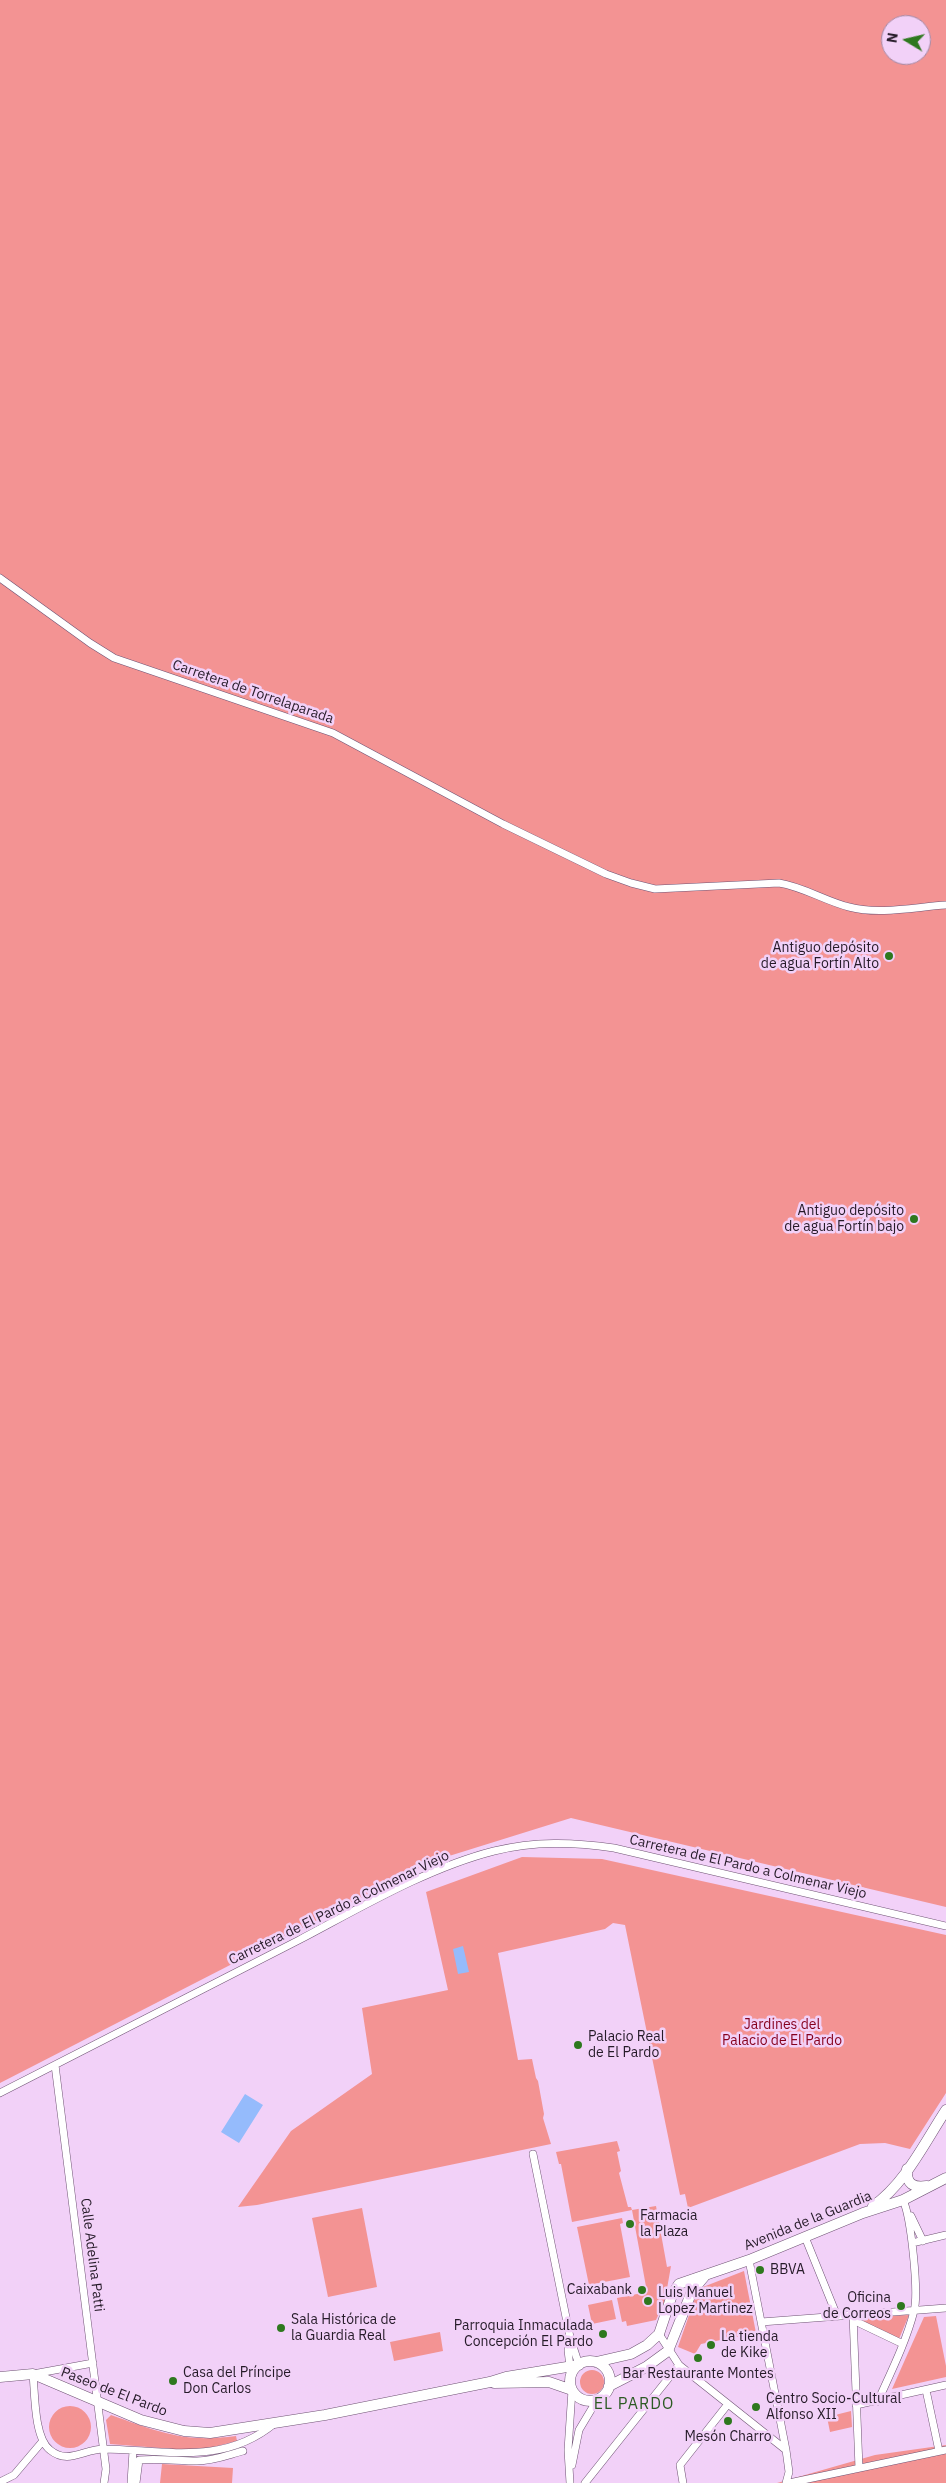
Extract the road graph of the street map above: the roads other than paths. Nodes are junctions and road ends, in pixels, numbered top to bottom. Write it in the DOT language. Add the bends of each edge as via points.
graph roads {
  1 [pos="0,578"];
  2 [pos="946,905"];
  3 [pos="946,1926"];
  4 [pos="55,2065"];
  5 [pos="0,2093"];
  6 [pos="946,2110"];
  7 [pos="533,2154"];
  8 [pos="907,2169"];
  9 [pos="900,2178"];
  10 [pos="946,2178"];
  11 [pos="935,2184"];
  12 [pos="885,2198"];
  13 [pos="904,2200"];
  14 [pos="908,2211"];
  15 [pos="863,2213"];
  16 [pos="946,2235"];
  17 [pos="805,2237"];
  18 [pos="923,2241"];
  19 [pos="912,2243"];
  20 [pos="749,2260"];
  21 [pos="704,2276"];
  22 [pos="692,2278"];
  23 [pos="692,2291"];
  24 [pos="946,2308"];
  25 [pos="915,2309"];
  26 [pos="853,2315"];
  27 [pos="837,2316"];
  28 [pos="761,2322"];
  29 [pos="658,2334"];
  30 [pos="903,2344"];
  31 [pos="668,2351"];
  32 [pos="596,2362"];
  33 [pos="93,2363"];
  34 [pos="679,2365"];
  35 [pos="573,2369"];
  36 [pos="33,2374"];
  37 [pos="0,2376"];
  38 [pos="490,2382"];
  39 [pos="946,2385"];
  40 [pos="609,2386"];
  41 [pos="572,2390"];
  42 [pos="926,2390"];
  43 [pos="597,2400"];
  44 [pos="878,2401"];
  45 [pos="98,2402"];
  46 [pos="728,2404"];
  47 [pos="856,2405"];
  48 [pos="275,2423"];
  49 [pos="101,2438"];
  50 [pos="42,2442"];
  51 [pos="102,2449"];
  52 [pos="786,2450"];
  53 [pos="133,2451"];
  54 [pos="243,2451"];
  55 [pos="943,2451"];
  56 [pos="87,2452"];
  57 [pos="859,2468"];
  58 [pos="0,2482"];
  59 [pos="104,2483"];
  60 [pos="131,2483"];
  61 [pos="136,2483"];
  62 [pos="570,2483"];
  63 [pos="586,2483"];
  64 [pos="683,2483"];
  65 [pos="787,2483"];
  1 -- 2 [label="street, Carretera de Torrelaparada" via="114,658 333,733 503,824 606,874 656,889 779,883 849,907 869,910"];
  3 -- 4 [label="street, Carretera de El Pardo a Colmenar Viejo" via="614,1848 576,1842 531,1845 459,1862 384,1896"];
  4 -- 5 [label="street, Carretera de El Pardo a Colmenar Viejo"];
  4 -- 33 [label="street, Calle Adelina Patti"];
  6 -- 8 [label="street"];
  7 -- 35 [label="street" via="570,2337"];
  8 -- 9 [label="street"];
  8 -- 11 [label="street" via="913,2186"];
  9 -- 12 [label="street"];
  9 -- 13 [label="street"];
  10 -- 11 [label="street, Avenida de la Guardia"];
  11 -- 13 [label="street, Avenida de la Guardia"];
  12 -- 13 [label="street" via="898,2196"];
  12 -- 15 [label="street"];
  13 -- 14 [label="street"];
  13 -- 15 [label="street, Avenida de la Guardia"];
  14 -- 18 [label="street"];
  14 -- 19 [label="street"];
  15 -- 17 [label="street, Avenida de la Guardia"];
  16 -- 18 [label="street"];
  17 -- 20 [label="street, Avenida de la Guardia"];
  17 -- 27 [label="street"];
  18 -- 19 [label="street"];
  19 -- 25 [label="street"];
  20 -- 21 [label="street, Avenida de la Guardia"];
  20 -- 28 [label="street"];
  21 -- 22 [label="street, Avenida de la Guardia"];
  21 -- 23 [label="street"];
  22 -- 23 [label="street"];
  22 -- 29 [label="street, Avenida de la Guardia" via="679,2284 672,2295"];
  23 -- 31 [label="street"];
  24 -- 25 [label="street"];
  25 -- 26 [label="street"];
  25 -- 30 [label="street"];
  26 -- 27 [label="street"];
  26 -- 30 [label="street" via="859,2323"];
  26 -- 47 [label="street"];
  27 -- 28 [label="street"];
  28 -- 52 [label="street"];
  29 -- 31 [label="street"];
  29 -- 32 [label="street" via="631,2354"];
  30 -- 44 [label="street"];
  31 -- 34 [label="street"];
  31 -- 40 [label="street" via="646,2367"];
  32 -- 35 [label="street"];
  32 -- 40 [label="street" via="608,2373"];
  33 -- 36 [label="street, Paseo de El Pardo"];
  33 -- 45 [label="street, Calle Adelina Patti"];
  34 -- 46 [label="street"];
  34 -- 63 [label="street"];
  35 -- 38 [label="street, Paseo de El Pardo"];
  35 -- 41 [label="street"];
  36 -- 37 [label="street, Paseo de El Pardo"];
  36 -- 45 [label="street, Paseo de El Pardo"];
  36 -- 50 [label="street"];
  38 -- 41 [label="street, Paseo de El Pardo" via="549,2382"];
  38 -- 48 [label="street, Paseo de El Pardo"];
  39 -- 42 [label="street"];
  40 -- 43 [label="street"];
  41 -- 43 [label="street" via="580,2399"];
  41 -- 62 [label="street" via="568,2450"];
  42 -- 44 [label="street"];
  42 -- 55 [label="street"];
  43 -- 62 [label="street" via="579,2430"];
  44 -- 47 [label="street"];
  45 -- 48 [label="street, Paseo de El Pardo" via="141,2420 184,2431 210,2433"];
  45 -- 49 [label="street, Calle Adelina Patti"];
  46 -- 52 [label="street"];
  46 -- 64 [label="street" via="680,2465"];
  47 -- 57 [label="street"];
  48 -- 53 [label="street, Paseo de El Pardo" via="258,2437 199,2454"];
  49 -- 51 [label="street, Calle Adelina Patti"];
  49 -- 56 [label="street"];
  50 -- 56 [label="street, Paseo de El Pardo" via="58,2455 68,2458"];
  50 -- 58 [label="street" via="14,2475"];
  51 -- 53 [label="street, Paseo de El Pardo"];
  51 -- 56 [label="street, Paseo de El Pardo"];
  51 -- 59 [label="street, Calle Adelina Patti" via="106,2469"];
  52 -- 65 [label="street"];
  53 -- 60 [label="street"];
  54 -- 61 [label="street" via="198,2461 139,2460"];
  55 -- 57 [label="street"];
  57 -- 65 [label="street"];
}
